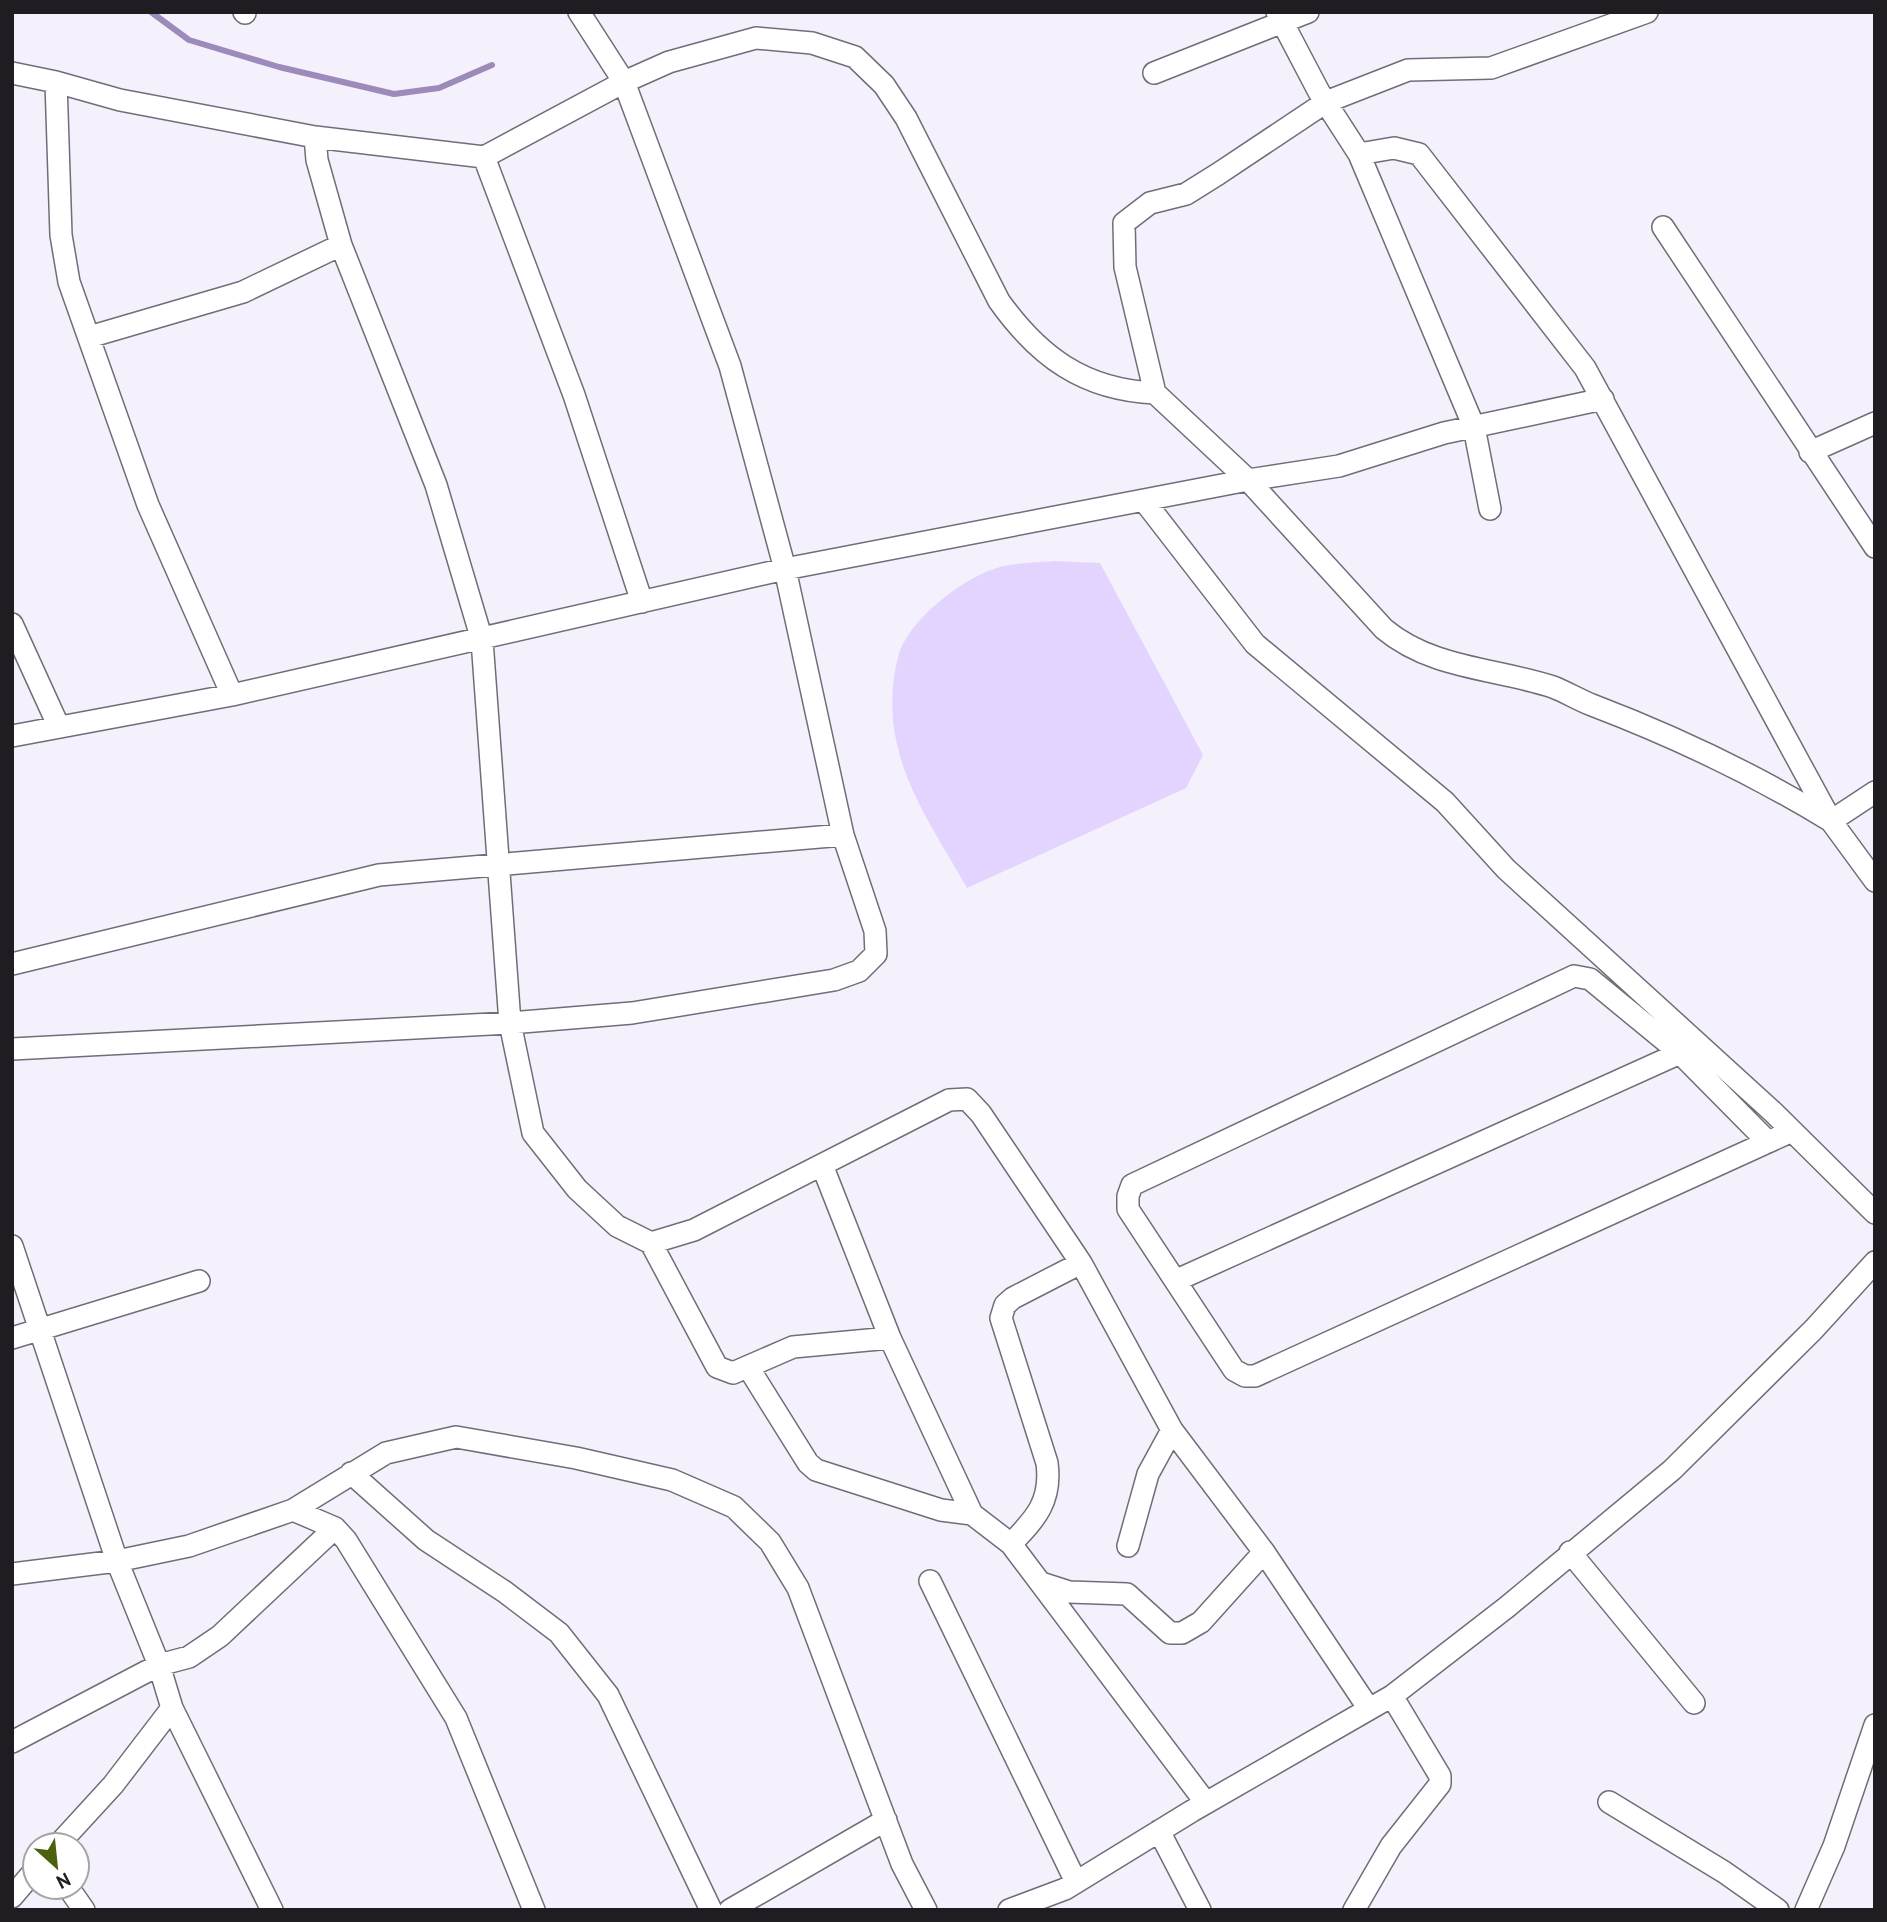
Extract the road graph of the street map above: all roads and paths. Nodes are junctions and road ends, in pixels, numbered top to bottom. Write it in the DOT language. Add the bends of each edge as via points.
graph roads {
  1 [pos="579,12"];
  2 [pos="1308,12"];
  3 [pos="1647,12"];
  4 [pos="1279,17"];
  5 [pos="12,73"];
  6 [pos="1154,73"];
  7 [pos="56,82"];
  8 [pos="624,82"];
  9 [pos="1326,102"];
  10 [pos="315,137"];
  11 [pos="1359,154"];
  12 [pos="484,157"];
  13 [pos="1663,226"];
  14 [pos="341,245"];
  15 [pos="89,337"];
  16 [pos="1155,393"];
  17 [pos="1603,399"];
  18 [pos="1875,423"];
  19 [pos="1474,427"];
  20 [pos="1810,452"];
  21 [pos="1248,481"];
  22 [pos="1145,502"];
  23 [pos="1490,509"];
  24 [pos="1875,547"];
  25 [pos="785,569"];
  26 [pos="642,602"];
  27 [pos="12,624"];
  28 [pos="482,640"];
  29 [pos="232,695"];
  30 [pos="58,725"];
  31 [pos="12,736"];
  32 [pos="1875,792"];
  33 [pos="1831,821"];
  34 [pos="843,835"];
  35 [pos="501,864"];
  36 [pos="1875,881"];
  37 [pos="12,964"];
  38 [pos="510,1023"];
  39 [pos="12,1049"];
  40 [pos="1680,1053"];
  41 [pos="1792,1131"];
  42 [pos="1768,1142"];
  43 [pos="822,1166"];
  44 [pos="1875,1213"];
  45 [pos="651,1243"];
  46 [pos="12,1246"];
  47 [pos="1875,1262"];
  48 [pos="1082,1263"];
  49 [pos="1177,1280"];
  50 [pos="199,1281"];
  51 [pos="39,1328"];
  52 [pos="12,1338"];
  53 [pos="890,1338"];
  54 [pos="748,1367"];
  55 [pos="1171,1430"];
  56 [pos="351,1473"];
  57 [pos="293,1510"];
  58 [pos="972,1514"];
  59 [pos="335,1528"];
  60 [pos="1011,1544"];
  61 [pos="1128,1546"];
  62 [pos="1264,1552"];
  63 [pos="1570,1552"];
  64 [pos="117,1561"];
  65 [pos="12,1574"];
  66 [pos="930,1580"];
  67 [pos="1041,1583"];
  68 [pos="159,1665"];
  69 [pos="1392,1696"];
  70 [pos="1694,1703"];
  71 [pos="172,1707"];
  72 [pos="1370,1709"];
  73 [pos="1875,1725"];
  74 [pos="12,1742"];
  75 [pos="1609,1802"];
  76 [pos="1206,1803"];
  77 [pos="886,1820"];
  78 [pos="71,1831"];
  79 [pos="1159,1831"];
  80 [pos="1076,1882"];
  81 [pos="272,1910"];
  82 [pos="534,1910"];
  83 [pos="711,1910"];
  84 [pos="730,1910"];
  85 [pos="926,1910"];
  86 [pos="1009,1910"];
  87 [pos="1200,1910"];
  88 [pos="1354,1910"];
  89 [pos="1778,1910"];
  90 [pos="1806,1910"];
  1 -- 8 [label="street"];
  2 -- 4 [label="street"];
  3 -- 9 [label="street" via="1491,68 1408,70"];
  4 -- 6 [label="street"];
  4 -- 9 [label="street"];
  5 -- 7 [label="street"];
  7 -- 10 [label="street" via="120,100"];
  7 -- 15 [label="street" via="61,234 69,282"];
  8 -- 12 [label="street"];
  8 -- 16 [label="street" via="669,62 756,38 812,43 855,57 884,85 906,118 999,301 1018,328 1045,355 1086,377 1123,392"];
  8 -- 25 [label="street" via="730,366"];
  9 -- 11 [label="street"];
  9 -- 16 [label="street" via="1186,194 1150,204 1124,223 1125,267"];
  10 -- 12 [label="street"];
  10 -- 14 [label="street"];
  11 -- 17 [label="street" via="1394,148 1419,154 1585,368"];
  11 -- 19 [label="street"];
  12 -- 26 [label="street" via="574,395"];
  13 -- 20 [label="street"];
  14 -- 15 [label="street" via="243,292"];
  14 -- 28 [label="street" via="436,485"];
  15 -- 29 [label="street" via="148,505"];
  16 -- 21 [label="street"];
  17 -- 19 [label="street"];
  17 -- 33 [label="street"];
  18 -- 20 [label="street"];
  19 -- 21 [label="street" via="1339,466"];
  19 -- 23 [label="street"];
  20 -- 24 [label="street"];
  21 -- 22 [label="street"];
  21 -- 33 [label="street" via="1404,646 1430,658 1554,688 1664,732 1760,778"];
  22 -- 25 [label="street"];
  22 -- 41 [label="street" via="1255,644 1445,802 1573,933"];
  25 -- 26 [label="street"];
  25 -- 34 [label="street"];
  26 -- 28 [label="street"];
  27 -- 30 [label="street"];
  28 -- 29 [label="street"];
  28 -- 35 [label="street"];
  29 -- 30 [label="street"];
  30 -- 31 [label="street"];
  32 -- 33 [label="street"];
  33 -- 36 [label="street"];
  34 -- 35 [label="street"];
  34 -- 38 [label="street" via="875,930 876,954 859,971 834,980 632,1013"];
  35 -- 37 [label="street" via="379,875"];
  35 -- 38 [label="street"];
  38 -- 39 [label="street"];
  38 -- 45 [label="street" via="533,1133 577,1189 617,1226"];
  40 -- 42 [label="street"];
  40 -- 49 [label="street"];
  40 -- 49 [label="street" via="1590,979 1574,976 1132,1185 1128,1209"];
  41 -- 42 [label="street"];
  41 -- 44 [label="street"];
  42 -- 49 [label="street" via="1255,1377 1234,1370"];
  43 -- 45 [label="street" via="694,1230"];
  43 -- 48 [label="street" via="949,1100 967,1099"];
  43 -- 53 [label="street"];
  45 -- 54 [label="street" via="717,1367 733,1373"];
  46 -- 51 [label="street"];
  47 -- 63 [label="street" via="1672,1470"];
  48 -- 55 [label="street"];
  48 -- 60 [label="street" via="1013,1298 1001,1318 1050,1485 1038,1516"];
  50 -- 51 [label="street"];
  51 -- 52 [label="street"];
  51 -- 64 [label="street"];
  53 -- 54 [label="street" via="793,1347"];
  53 -- 58 [label="street"];
  54 -- 58 [label="street" via="816,1470 941,1510"];
  55 -- 61 [label="street" via="1148,1474"];
  55 -- 62 [label="street"];
  56 -- 57 [label="street"];
  56 -- 77 [label="street" via="386,1453 456,1437 672,1480 734,1507 770,1542 798,1588"];
  56 -- 83 [label="street" via="426,1540 559,1633 608,1695"];
  57 -- 59 [label="street"];
  57 -- 64 [label="street" via="188,1546"];
  58 -- 60 [label="street"];
  59 -- 68 [label="street" via="220,1636 189,1657"];
  59 -- 82 [label="street" via="456,1718"];
  60 -- 67 [label="street"];
  62 -- 67 [label="street" via="1201,1622 1182,1633 1170,1633 1127,1594 1069,1592"];
  62 -- 72 [label="street"];
  63 -- 69 [label="street"];
  63 -- 70 [label="street"];
  64 -- 65 [label="street"];
  64 -- 68 [label="street"];
  66 -- 80 [label="street"];
  67 -- 76 [label="street"];
  68 -- 71 [label="street"];
  68 -- 74 [label="street"];
  69 -- 72 [label="street"];
  69 -- 88 [label="street" via="1440,1776 1440,1784 1391,1846"];
  71 -- 78 [label="street" via="113,1785"];
  71 -- 81 [label="street"];
  72 -- 76 [label="street"];
  73 -- 90 [label="street" via="1834,1846"];
  75 -- 89 [label="street"];
  76 -- 79 [label="street"];
  77 -- 84 [label="street"];
  77 -- 85 [label="street"];
  79 -- 80 [label="street"];
  79 -- 87 [label="street"];
  80 -- 86 [label="street"];
}
